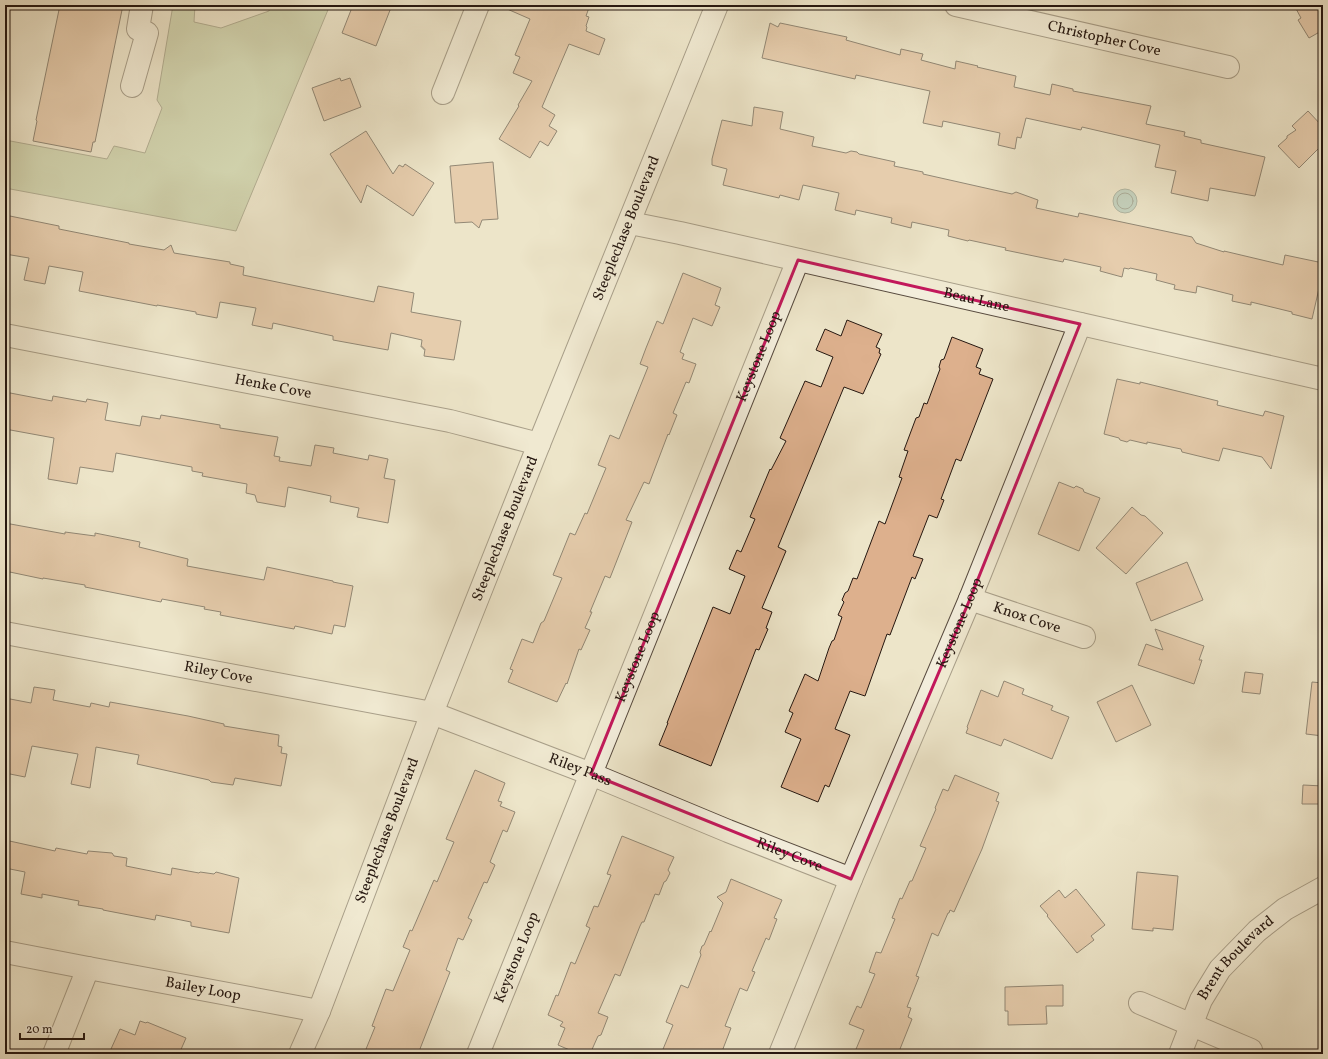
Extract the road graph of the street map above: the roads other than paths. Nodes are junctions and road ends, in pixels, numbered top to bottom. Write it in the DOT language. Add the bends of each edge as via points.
graph roads {
  1 [pos="142,5"];
  2 [pos="478,5"];
  3 [pos="717,5"];
  4 [pos="956,5"];
  5 [pos="1228,68"];
  6 [pos="132,86"];
  7 [pos="443,93"];
  8 [pos="630,223"];
  9 [pos="798,260"];
  10 [pos="1080,324"];
  11 [pos="5,335"];
  12 [pos="1323,379"];
  13 [pos="539,444"];
  14 [pos="970,599"];
  15 [pos="5,633"];
  16 [pos="1084,637"];
  17 [pos="432,713"];
  18 [pos="591,774"];
  19 [pos="728,831"];
  20 [pos="851,879"];
  21 [pos="1323,888"];
  22 [pos="5,952"];
  23 [pos="88,968"];
  24 [pos="1140,1003"];
  25 [pos="319,1011"];
  26 [pos="1191,1025"];
  27 [pos="1251,1050"];
  28 [pos="54,1054"];
  29 [pos="300,1054"];
  30 [pos="478,1054"];
  31 [pos="780,1054"];
  32 [pos="1180,1054"];
  1 -- 6 [label="street" via="138,29 147,33"];
  2 -- 7 [label="street"];
  3 -- 8 [label="street, Steeplechase Boulevard"];
  4 -- 5 [label="street, Christopher Cove"];
  8 -- 9 [label="street, Beau Lane"];
  8 -- 13 [label="street, Steeplechase Boulevard"];
  9 -- 10 [label="street, Beau Lane"];
  9 -- 18 [label="street, Keystone Loop"];
  10 -- 12 [label="street, Beau Lane"];
  10 -- 14 [label="street, Keystone Loop"];
  11 -- 13 [label="street, Henke Cove" via="450,421"];
  13 -- 17 [label="street, Steeplechase Boulevard"];
  14 -- 16 [label="street, Knox Cove"];
  14 -- 20 [label="street, Keystone Loop"];
  15 -- 17 [label="street, Riley Cove"];
  17 -- 18 [label="street, Riley Pass"];
  17 -- 25 [label="street, Steeplechase Boulevard"];
  18 -- 19 [label="street, Riley Pass"];
  18 -- 30 [label="street, Keystone Loop"];
  19 -- 20 [label="street, Riley Cove"];
  20 -- 31 [label="street, Keystone Loop"];
  21 -- 26 [label="street, Brent Boulevard" via="1285,909 1258,931 1220,969 1201,1000"];
  22 -- 23 [label="street, Bailey Loop"];
  23 -- 25 [label="street, Bailey Loop"];
  23 -- 28 [label="street"];
  24 -- 26 [label="street"];
  25 -- 29 [label="street, Steeplechase Boulevard"];
  26 -- 27 [label="street"];
  26 -- 32 [label="street, Brent Boulevard"];
}
